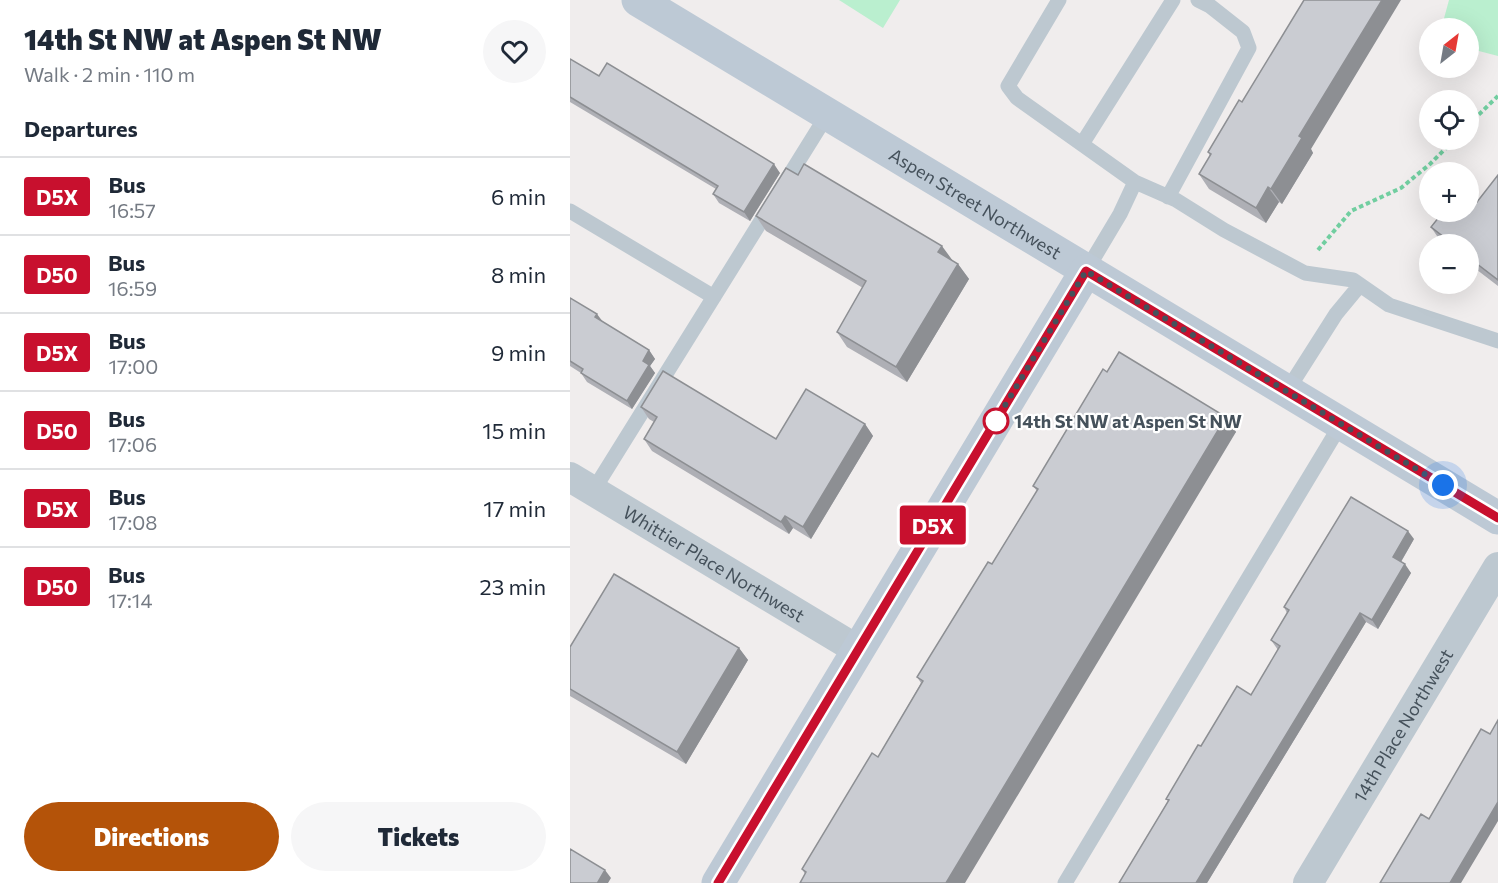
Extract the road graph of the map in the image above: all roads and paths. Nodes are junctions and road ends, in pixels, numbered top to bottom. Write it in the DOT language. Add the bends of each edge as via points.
graph roads {
  1 [pos="638,0"];
  2 [pos="1059,0"];
  3 [pos="1173,0"];
  4 [pos="1198,0"];
  5 [pos="1498,96"];
  6 [pos="1479,114"];
  7 [pos="828,115"];
  8 [pos="1082,144"];
  9 [pos="1444,150"];
  10 [pos="1135,182"];
  11 [pos="1168,197"];
  12 [pos="570,211"];
  13 [pos="1314,255"];
  14 [pos="1086,271"];
  15 [pos="1360,285"];
  16 [pos="714,297"];
  17 [pos="1498,341"];
  18 [pos="1287,391"];
  19 [pos="1341,424"];
  20 [pos="582,484"];
  21 [pos="1498,518"];
  22 [pos="1498,567"];
  23 [pos="858,650"];
  24 [pos="718,883"];
  25 [pos="1065,883"];
  26 [pos="1308,883"];
  1 -- 7 [label="street, Aspen Street Northwest"];
  2 -- 8 [label="lane" via="1008,86 1017,98"];
  3 -- 8 [label="lane"];
  4 -- 11 [label="lane" via="1243,32 1249,48"];
  5 -- 6 [label="path"];
  7 -- 14 [label="street, Aspen Street Northwest"];
  7 -- 16 [label="lane"];
  8 -- 10 [label="lane"];
  9 -- 13 [label="path" via="1401,188 1351,211"];
  10 -- 11 [label="lane"];
  10 -- 14 [label="lane"];
  11 -- 15 [label="lane" via="1305,273 1353,280"];
  12 -- 16 [label="lane"];
  14 -- 18 [label="street, Aspen Street Northwest"];
  14 -- 23 [label="street"];
  15 -- 17 [label="lane" via="1389,305"];
  15 -- 18 [label="lane" via="1336,314"];
  16 -- 20 [label="lane"];
  18 -- 19 [label="street, Aspen Street Northwest"];
  19 -- 21 [label="street, Aspen Street Northwest"];
  19 -- 25 [label="lane"];
  20 -- 23 [label="street, Whittier Place Northwest"];
  22 -- 26 [label="street, 14th Place Northwest"];
  23 -- 24 [label="street"];
}
